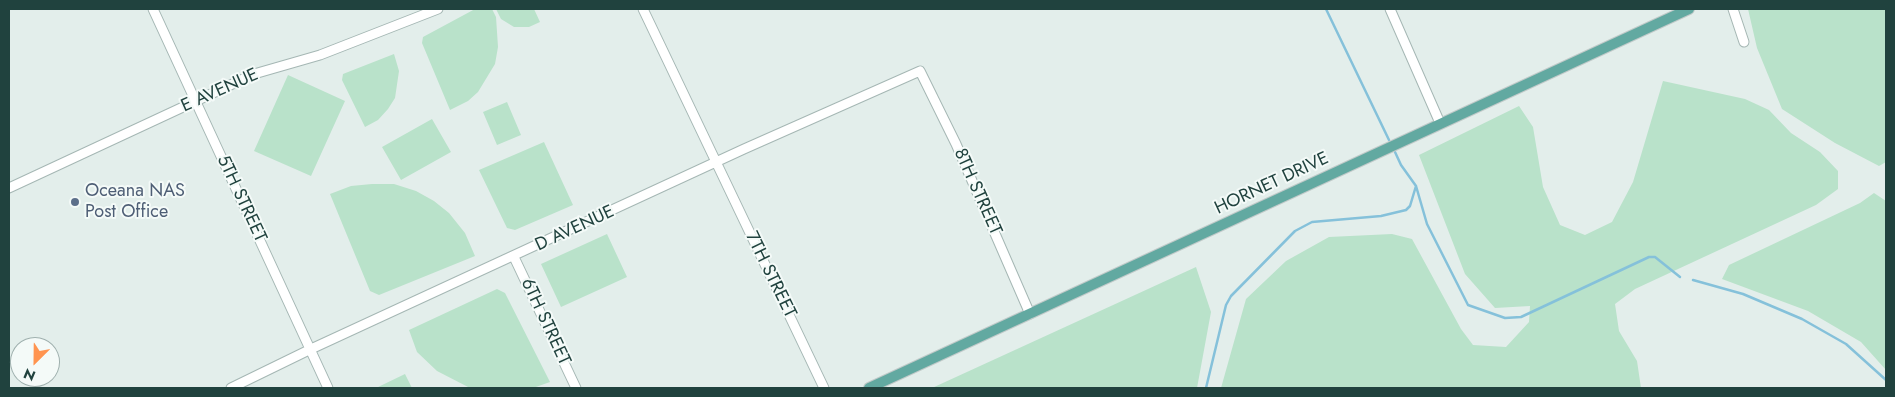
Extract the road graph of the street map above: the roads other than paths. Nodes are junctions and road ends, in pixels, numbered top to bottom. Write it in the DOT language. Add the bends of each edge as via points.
graph roads {
  1 [pos="154,9"];
  2 [pos="438,9"];
  3 [pos="643,9"];
  4 [pos="1390,9"];
  5 [pos="1689,9"];
  6 [pos="1733,9"];
  7 [pos="1744,42"];
  8 [pos="920,71"];
  9 [pos="195,101"];
  10 [pos="1440,123"];
  11 [pos="715,163"];
  12 [pos="9,188"];
  13 [pos="514,257"];
  14 [pos="1030,314"];
  15 [pos="311,349"];
  16 [pos="231,388"];
  17 [pos="328,388"];
  18 [pos="576,388"];
  19 [pos="824,388"];
  20 [pos="869,388"];
  1 -- 9 [label="street, 5TH STREET"];
  2 -- 9 [label="street, E AVENUE" via="320,55 254,74"];
  3 -- 11 [label="street, 7TH STREET"];
  4 -- 10 [label="street"];
  5 -- 10 [label="main road, HORNET DRIVE"];
  6 -- 7 [label="street"];
  8 -- 11 [label="street, D AVENUE"];
  8 -- 14 [label="street, 8TH STREET" via="956,144"];
  9 -- 12 [label="street, E AVENUE"];
  9 -- 15 [label="street, 5TH STREET"];
  10 -- 14 [label="main road, HORNET DRIVE"];
  11 -- 13 [label="street, D AVENUE"];
  11 -- 19 [label="street, 7TH STREET"];
  13 -- 15 [label="street, D AVENUE"];
  13 -- 18 [label="street, 6TH STREET"];
  14 -- 20 [label="main road, HORNET DRIVE"];
  15 -- 16 [label="street, D AVENUE"];
  15 -- 17 [label="street, 5TH STREET"];
}
